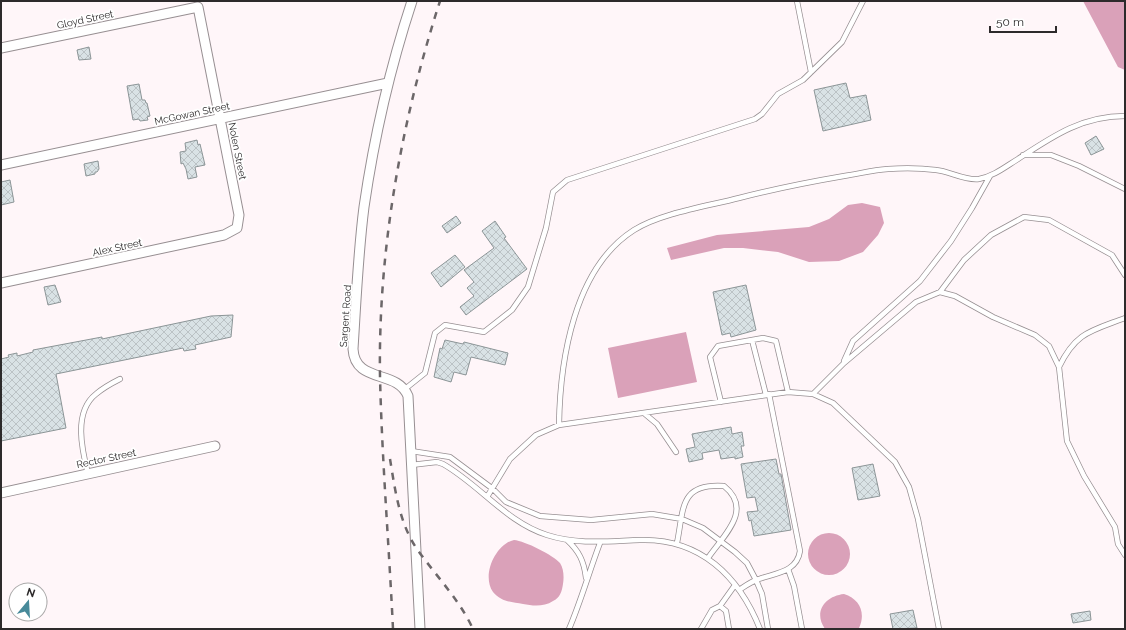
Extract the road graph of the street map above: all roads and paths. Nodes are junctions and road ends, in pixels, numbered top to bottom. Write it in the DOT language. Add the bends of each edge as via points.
graph roads {
  1 [pos="412,1"];
  2 [pos="797,1"];
  3 [pos="863,1"];
  4 [pos="198,7"];
  5 [pos="1,48"];
  6 [pos="811,72"];
  7 [pos="388,83"];
  8 [pos="1125,116"];
  9 [pos="220,118"];
  10 [pos="1023,155"];
  11 [pos="1,165"];
  12 [pos="990,176"];
  13 [pos="1125,189"];
  14 [pos="237,228"];
  15 [pos="1125,275"];
  16 [pos="1,283"];
  17 [pos="940,292"];
  18 [pos="1125,318"];
  19 [pos="752,340"];
  20 [pos="844,363"];
  21 [pos="1059,366"];
  22 [pos="120,379"];
  23 [pos="405,388"];
  24 [pos="788,392"];
  25 [pos="813,394"];
  26 [pos="768,395"];
  27 [pos="720,402"];
  28 [pos="645,414"];
  29 [pos="559,425"];
  30 [pos="215,446"];
  31 [pos="411,451"];
  32 [pos="676,452"];
  33 [pos="411,465"];
  34 [pos="88,474"];
  35 [pos="493,489"];
  36 [pos="1,493"];
  37 [pos="488,497"];
  38 [pos="682,519"];
  39 [pos="567,540"];
  40 [pos="720,540"];
  41 [pos="600,543"];
  42 [pos="677,543"];
  43 [pos="1125,555"];
  44 [pos="708,558"];
  45 [pos="788,569"];
  46 [pos="586,580"];
  47 [pos="756,580"];
  48 [pos="735,585"];
  49 [pos="739,590"];
  50 [pos="720,606"];
  51 [pos="420,629"];
  52 [pos="569,629"];
  53 [pos="701,629"];
  54 [pos="729,629"];
  55 [pos="760,629"];
  56 [pos="768,629"];
  57 [pos="802,629"];
  58 [pos="939,629"];
  1 -- 7 [label="street, Sargent Road"];
  2 -- 6 [label="lane"];
  3 -- 6 [label="lane" via="842,42"];
  4 -- 5 [label="street, Gloyd Street"];
  4 -- 9 [label="street, Nolen Street"];
  6 -- 23 [label="lane" via="803,80 778,94 755,119 567,180 558,186 553,192 528,287 512,310 484,332 445,325 435,333 425,373"];
  7 -- 9 [label="street, McGowan Street"];
  7 -- 23 [label="street, Sargent Road" via="364,208 353,349 357,366"];
  8 -- 10 [label="lane" via="1081,122"];
  9 -- 11 [label="street, McGowan Street"];
  9 -- 14 [label="street, Nolen Street" via="239,215"];
  10 -- 12 [label="lane"];
  10 -- 13 [label="lane" via="1051,155"];
  12 -- 20 [label="lane" via="955,234 920,281 853,341"];
  12 -- 29 [label="lane" via="976,179 936,170 888,169 759,193 669,215 634,230 609,251 583,293 574,320 560,387"];
  14 -- 16 [label="street, Alex Street" via="224,235"];
  15 -- 17 [label="lane" via="1112,255 1106,251 1049,220 1024,217 991,235 964,260"];
  17 -- 20 [label="lane" via="916,302"];
  17 -- 21 [label="lane" via="956,296 993,317 1035,335 1049,346"];
  18 -- 21 [label="lane" via="1087,332 1068,348"];
  19 -- 24 [label="lane" via="763,338 776,341"];
  19 -- 26 [label="lane"];
  19 -- 27 [label="lane" via="718,346 710,357"];
  20 -- 25 [label="lane"];
  21 -- 43 [label="lane" via="1067,441 1084,476 1115,527 1118,544"];
  22 -- 34 [label="lane" via="94,395 84,412 80,429"];
  23 -- 31 [label="street" via="410,409"];
  24 -- 25 [label="lane"];
  24 -- 26 [label="lane"];
  25 -- 58 [label="lane" via="832,403 894,462 909,487 918,519"];
  26 -- 27 [label="lane"];
  26 -- 45 [label="lane" via="800,550 797,562"];
  27 -- 28 [label="lane"];
  28 -- 29 [label="lane"];
  28 -- 32 [label="lane" via="657,424"];
  29 -- 35 [label="lane" via="536,435 510,459"];
  30 -- 34 [label="street, Rector Street"];
  31 -- 33 [label="street"];
  31 -- 35 [label="lane" via="450,457"];
  33 -- 37 [label="lane" via="443,464"];
  33 -- 51 [label="street"];
  34 -- 36 [label="street, Rector Street"];
  35 -- 37 [label="lane"];
  35 -- 38 [label="lane" via="506,502 540,516 591,520 652,514"];
  37 -- 39 [label="lane" via="518,521 547,535"];
  38 -- 40 [label="lane" via="703,528"];
  38 -- 40 [label="lane" via="689,494 700,487 724,486 735,498 737,511 735,520"];
  38 -- 42 [label="lane"];
  39 -- 41 [label="lane"];
  39 -- 46 [label="lane" via="585,563"];
  40 -- 44 [label="lane"];
  40 -- 47 [label="lane" via="747,563"];
  41 -- 42 [label="lane" via="642,540"];
  41 -- 46 [label="lane"];
  42 -- 44 [label="lane"];
  44 -- 48 [label="lane"];
  45 -- 47 [label="lane"];
  45 -- 57 [label="lane"];
  46 -- 52 [label="lane" via="584,592"];
  47 -- 49 [label="lane"];
  47 -- 56 [label="lane" via="762,594"];
  48 -- 49 [label="lane"];
  48 -- 50 [label="lane"];
  49 -- 55 [label="lane"];
  50 -- 53 [label="lane" via="712,610"];
  50 -- 54 [label="lane" via="726,611"];
}
